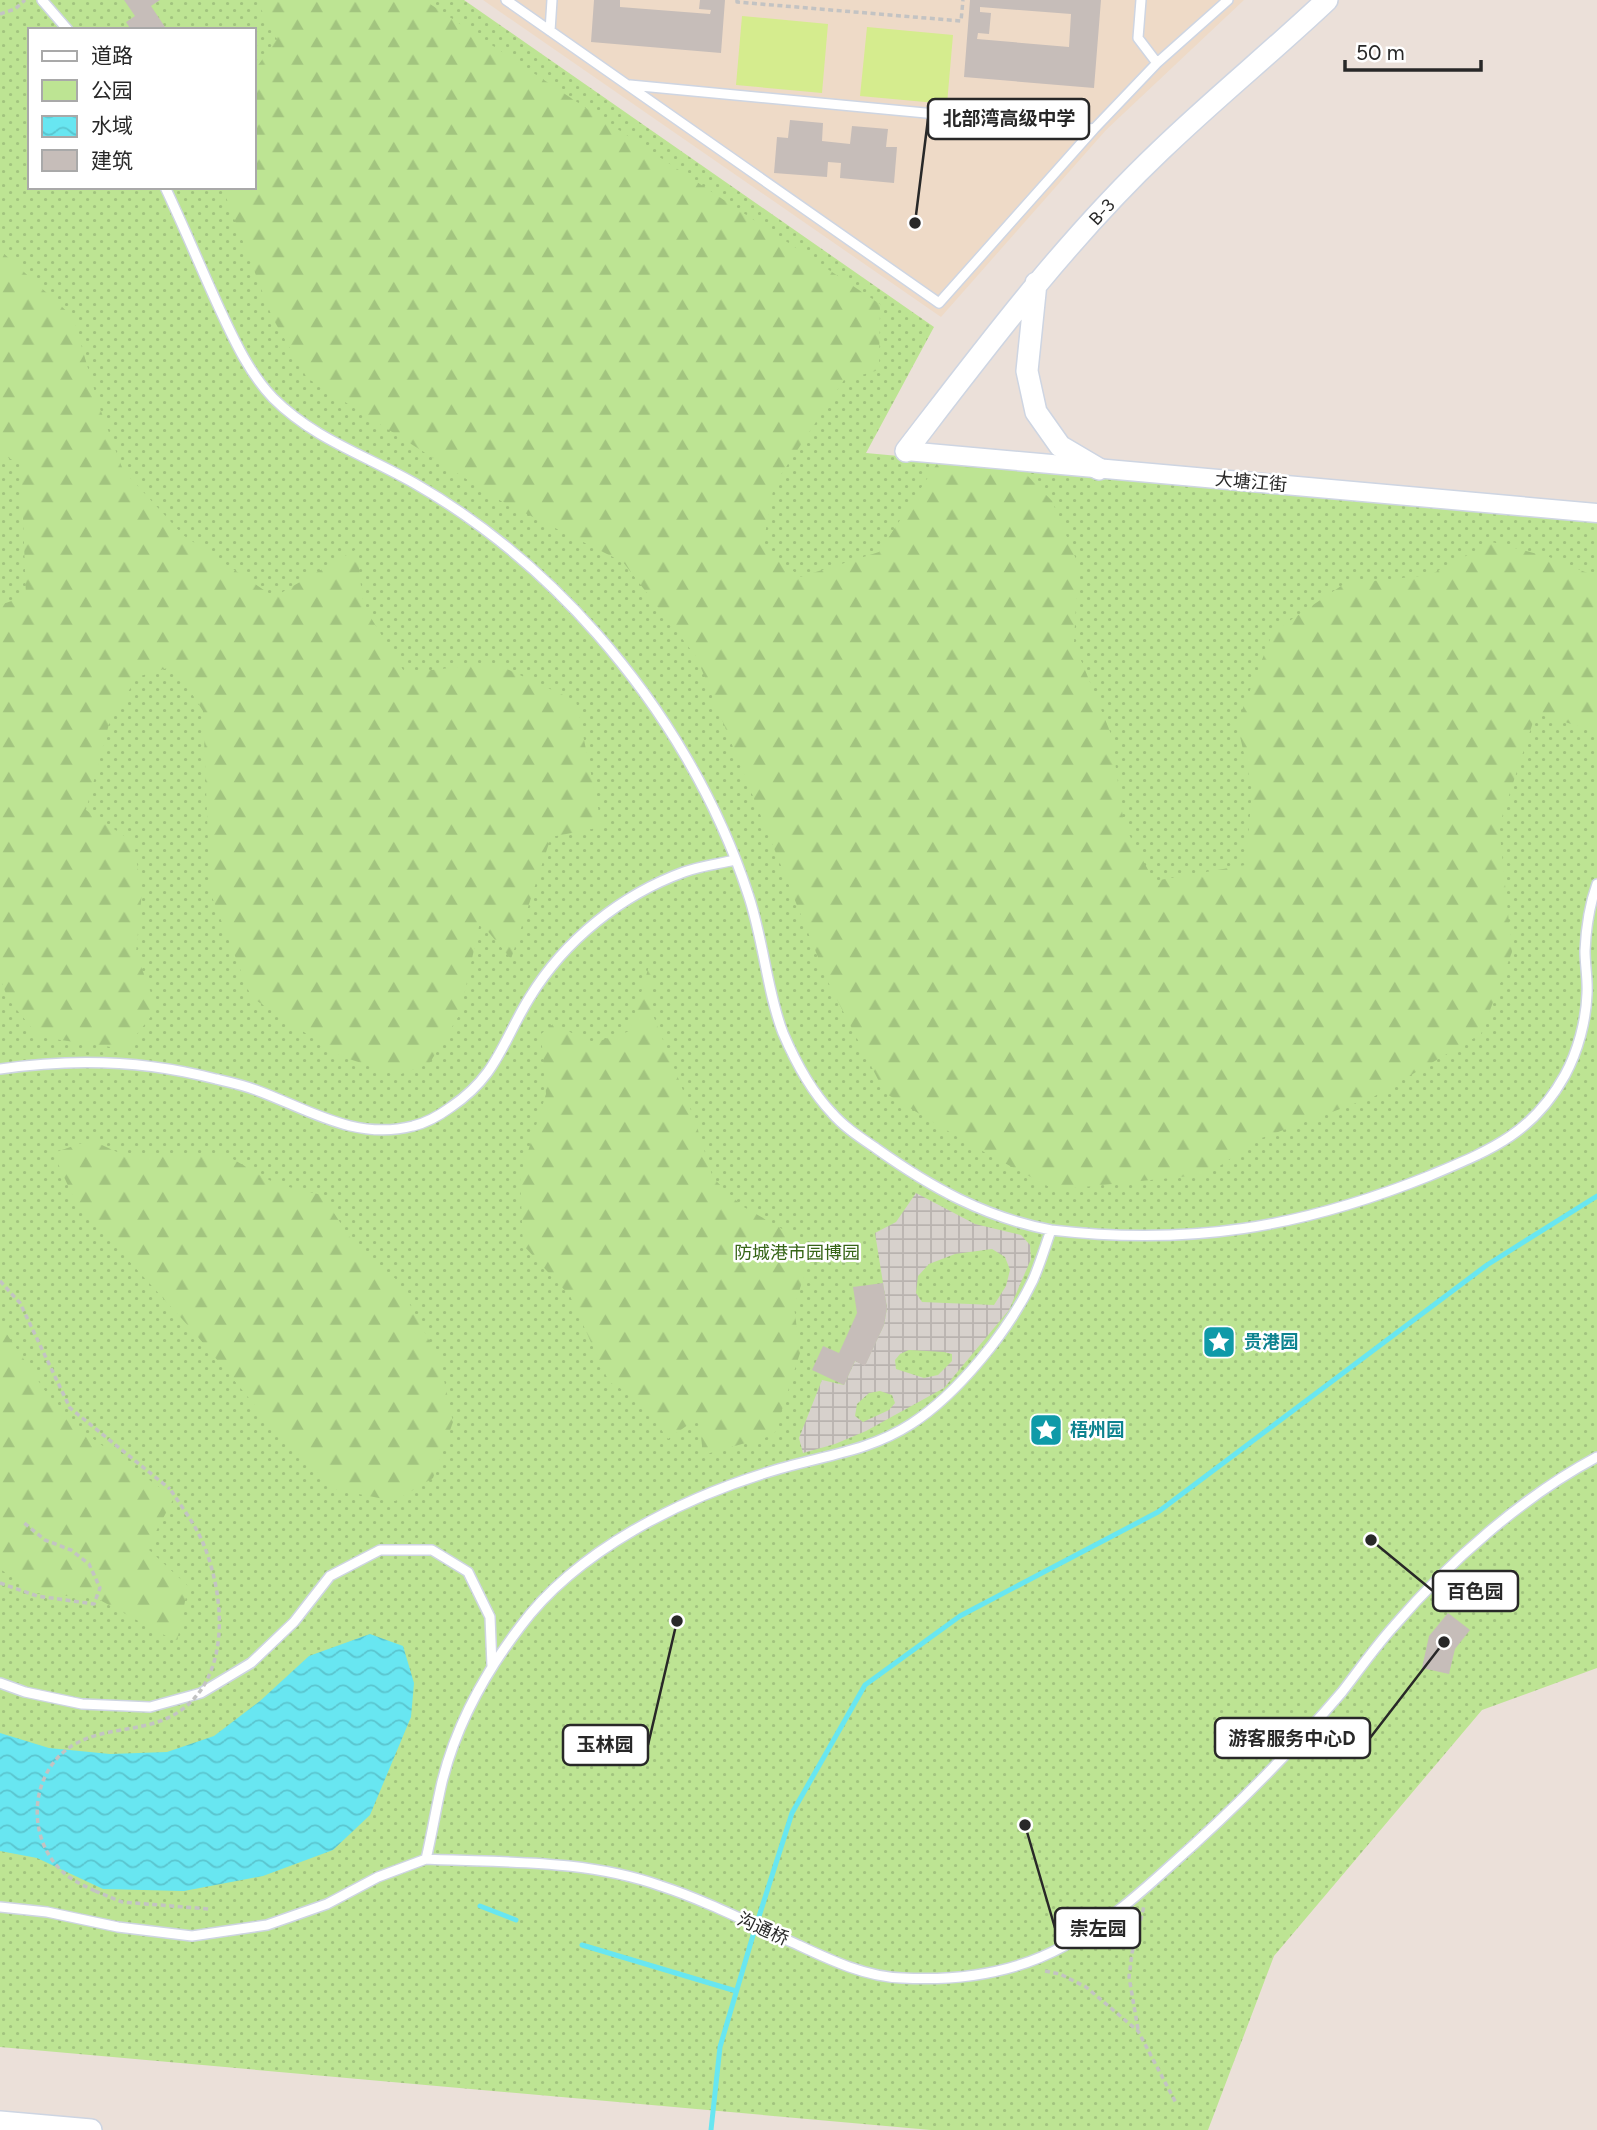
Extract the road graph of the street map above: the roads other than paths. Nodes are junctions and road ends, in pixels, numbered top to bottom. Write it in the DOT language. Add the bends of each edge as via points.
graph roads {
  1 [pos="42,0"];
  2 [pos="506,0"];
  3 [pos="552,0"];
  4 [pos="1141,0"];
  5 [pos="1228,0"];
  6 [pos="1327,0"];
  7 [pos="66,28"];
  8 [pos="550,31"];
  9 [pos="1157,63"];
  10 [pos="628,85"];
  11 [pos="1094,129"];
  12 [pos="166,189"];
  13 [pos="1036,283"];
  14 [pos="906,451"];
  15 [pos="1099,469"];
  16 [pos="1597,513"];
  17 [pos="735,860"];
  18 [pos="1597,884"];
  19 [pos="0,1069"];
  20 [pos="1051,1230"];
  21 [pos="1597,1457"];
  22 [pos="492,1665"];
  23 [pos="0,1683"];
  24 [pos="426,1859"];
  25 [pos="0,1908"];
  26 [pos="0,2122"];
  27 [pos="91,2130"];
  1 -- 7 [label="lane"];
  2 -- 8 [label="lane"];
  3 -- 8 [label="lane"];
  4 -- 9 [label="lane" via="1138,38"];
  5 -- 9 [label="lane"];
  6 -- 13 [label="street, B-3" via="1160,150"];
  8 -- 10 [label="lane"];
  9 -- 11 [label="lane"];
  10 -- 11 [label="lane"];
  10 -- 11 [label="lane" via="939,303"];
  12 -- 17 [label="lane" via="234,339 272,397 306,427 446,503 516,555 572,606 624,666 683,751"];
  13 -- 14 [label="street, B-3"];
  13 -- 15 [label="street" via="1027,372 1036,412 1060,446"];
  14 -- 15 [label="street, 大塘江街"];
  15 -- 16 [label="street, 大塘江街"];
  17 -- 19 [label="lane" via="687,870 658,882 584,931 530,996 489,1072 471,1093 442,1114 414,1126 376,1130 332,1123 255,1090 140,1065 76,1061"];
  17 -- 20 [label="lane" via="749,895 782,1030 832,1114 934,1188 1015,1223"];
  18 -- 20 [label="lane" via="1589,908 1587,994 1580,1037 1566,1073 1545,1107 1515,1134 1477,1157 1385,1194 1284,1223 1189,1235"];
  20 -- 22 [label="lane" via="1014,1314 953,1391 911,1424 867,1446 723,1488 634,1529 559,1585"];
  21 -- 24 [label="lane, 沟通桥" via="1542,1489 1439,1580 1394,1625 1282,1758 1132,1900 1063,1947 1019,1965 978,1976 898,1978 825,1957 659,1885 546,1863"];
  22 -- 23 [label="lane" via="490,1616 468,1572 432,1550 380,1550 330,1576 294,1622 251,1663 201,1693 150,1707 82,1704"];
  22 -- 24 [label="lane" via="454,1743"];
  24 -- 25 [label="lane" via="267,1925 192,1936"];
  26 -- 27 [label="street"];
}
